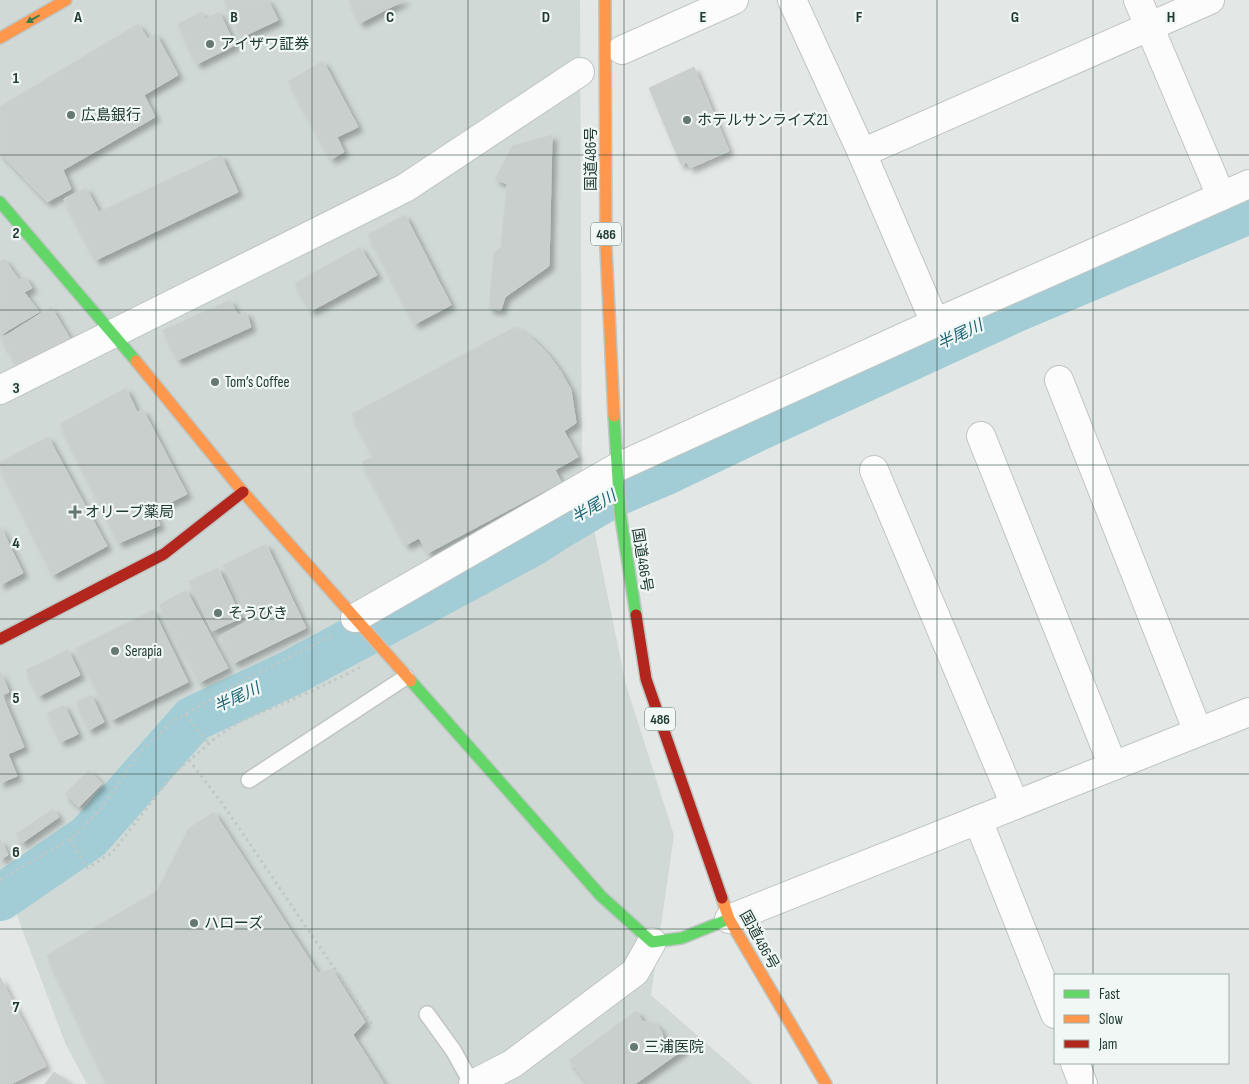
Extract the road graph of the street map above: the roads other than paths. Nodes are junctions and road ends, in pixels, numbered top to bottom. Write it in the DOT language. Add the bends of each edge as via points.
graph roads {
  1 [pos="66,0"];
  2 [pos="605,0"];
  3 [pos="734,0"];
  4 [pos="792,0"];
  5 [pos="1138,0"];
  6 [pos="1210,0"];
  7 [pos="1149,26"];
  8 [pos="0,38"];
  9 [pos="622,50"];
  10 [pos="580,72"];
  11 [pos="862,153"];
  12 [pos="1249,184"];
  13 [pos="1221,196"];
  14 [pos="0,202"];
  15 [pos="935,323"];
  16 [pos="114,333"];
  17 [pos="1058,380"];
  18 [pos="0,390"];
  19 [pos="981,436"];
  20 [pos="616,468"];
  21 [pos="874,470"];
  22 [pos="243,492"];
  23 [pos="349,624"];
  24 [pos="0,639"];
  25 [pos="406,677"];
  26 [pos="1248,716"];
  27 [pos="1198,732"];
  28 [pos="1113,766"];
  29 [pos="249,780"];
  30 [pos="1015,805"];
  31 [pos="978,820"];
  32 [pos="729,919"];
  33 [pos="652,942"];
  34 [pos="1054,1011"];
  35 [pos="427,1014"];
  36 [pos="1075,1064"];
  37 [pos="472,1084"];
  38 [pos="826,1084"];
  39 [pos="1083,1084"];
  1 -- 8 [label="main road, one-way"];
  2 -- 20 [label="main road, 国道486号 / 486" via="606,248"];
  3 -- 9 [label="street"];
  4 -- 11 [label="street"];
  5 -- 7 [label="street"];
  6 -- 7 [label="street"];
  7 -- 11 [label="street"];
  7 -- 13 [label="street"];
  10 -- 16 [label="street" via="406,188"];
  11 -- 15 [label="street"];
  12 -- 13 [label="street"];
  13 -- 15 [label="street"];
  14 -- 16 [label="main road"];
  15 -- 20 [label="street"];
  16 -- 18 [label="street"];
  16 -- 22 [label="main road"];
  17 -- 27 [label="street"];
  19 -- 28 [label="street"];
  20 -- 23 [label="street"];
  20 -- 32 [label="main road, 国道486号 / 486" via="646,678"];
  21 -- 30 [label="street"];
  22 -- 23 [label="main road" via="333,593"];
  22 -- 24 [label="main road" via="164,554"];
  23 -- 25 [label="main road" via="392,659"];
  25 -- 29 [label="lane"];
  25 -- 33 [label="main road" via="601,896"];
  26 -- 27 [label="street"];
  27 -- 28 [label="street"];
  28 -- 30 [label="street"];
  30 -- 31 [label="street"];
  31 -- 32 [label="street"];
  31 -- 34 [label="street"];
  32 -- 33 [label="main road" via="682,938"];
  32 -- 38 [label="main road, 国道486号 / 486"];
  33 -- 37 [label="street" via="635,972 512,1064"];
  35 -- 37 [label="lane"];
  36 -- 39 [label="street"];
}
